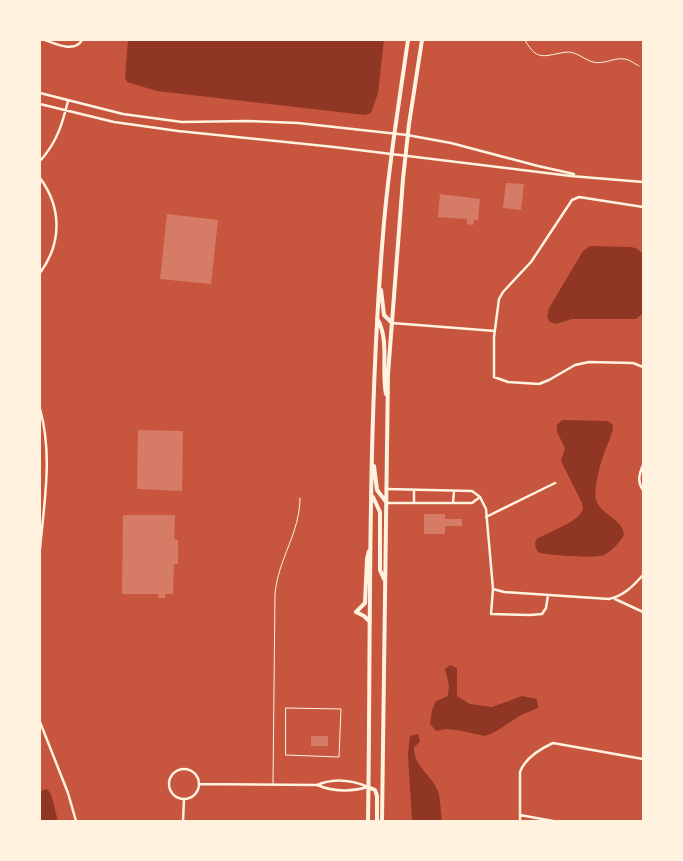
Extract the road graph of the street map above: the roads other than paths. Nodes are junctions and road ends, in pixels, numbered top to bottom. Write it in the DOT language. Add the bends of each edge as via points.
graph roads {
  1 [pos="45,40"];
  2 [pos="82,40"];
  3 [pos="408,40"];
  4 [pos="422,40"];
  5 [pos="525,40"];
  6 [pos="639,66"];
  7 [pos="40,93"];
  8 [pos="68,101"];
  9 [pos="40,104"];
  10 [pos="65,111"];
  11 [pos="394,134"];
  12 [pos="408,135"];
  13 [pos="391,154"];
  14 [pos="405,156"];
  15 [pos="40,161"];
  16 [pos="583,176"];
  17 [pos="40,178"];
  18 [pos="643,182"];
  19 [pos="643,207"];
  20 [pos="40,273"];
  21 [pos="380,276"];
  22 [pos="377,318"];
  23 [pos="392,323"];
  24 [pos="495,331"];
  25 [pos="643,367"];
  26 [pos="387,403"];
  27 [pos="40,410"];
  28 [pos="373,452"];
  29 [pos="643,465"];
  30 [pos="555,483"];
  31 [pos="386,489"];
  32 [pos="414,490"];
  33 [pos="643,490"];
  34 [pos="454,491"];
  35 [pos="372,495"];
  36 [pos="480,497"];
  37 [pos="300,498"];
  38 [pos="387,503"];
  39 [pos="414,503"];
  40 [pos="453,503"];
  41 [pos="486,517"];
  42 [pos="371,546"];
  43 [pos="40,549"];
  44 [pos="643,576"];
  45 [pos="386,583"];
  46 [pos="493,589"];
  47 [pos="548,595"];
  48 [pos="613,598"];
  49 [pos="643,612"];
  50 [pos="370,622"];
  51 [pos="40,722"];
  52 [pos="286,727"];
  53 [pos="643,759"];
  54 [pos="199,784"];
  55 [pos="273,785"];
  56 [pos="317,785"];
  57 [pos="368,787"];
  58 [pos="184,799"];
  59 [pos="520,815"];
  60 [pos="76,821"];
  61 [pos="183,821"];
  62 [pos="368,821"];
  63 [pos="377,821"];
  64 [pos="382,821"];
  65 [pos="520,821"];
  66 [pos="554,821"];
  1 -- 2 [label="street" via="71,47 78,46"];
  3 -- 11 [label="main road"];
  4 -- 12 [label="main road"];
  5 -- 6 [label="lane" via="536,55 573,53 594,62 624,58"];
  7 -- 8 [label="street"];
  8 -- 10 [label="street"];
  8 -- 11 [label="street" via="123,114 182,122 298,123"];
  9 -- 10 [label="street"];
  10 -- 13 [label="street" via="178,131"];
  10 -- 15 [label="street" via="60,133"];
  11 -- 12 [label="street"];
  11 -- 13 [label="main road"];
  12 -- 14 [label="main road"];
  12 -- 16 [label="street" via="451,142"];
  13 -- 14 [label="street"];
  13 -- 21 [label="main road"];
  14 -- 16 [label="street"];
  14 -- 23 [label="main road"];
  16 -- 18 [label="street"];
  17 -- 20 [label="street" via="56,211 58,228 50,258"];
  19 -- 24 [label="street" via="578,197 572,200 531,262 503,292 499,299"];
  21 -- 22 [label="main road"];
  21 -- 23 [label="main road" via="384,315"];
  22 -- 26 [label="main road" via="384,332"];
  22 -- 28 [label="main road"];
  23 -- 24 [label="street"];
  23 -- 26 [label="main road"];
  24 -- 25 [label="street" via="494,376 508,382 539,384 575,365 588,362 633,363"];
  26 -- 31 [label="main road"];
  27 -- 43 [label="street" via="48,454"];
  28 -- 35 [label="main road"];
  28 -- 38 [label="main road" via="377,490"];
  29 -- 33 [label="street" via="639,483"];
  30 -- 41 [label="street"];
  31 -- 32 [label="street"];
  31 -- 38 [label="main road"];
  32 -- 34 [label="street"];
  32 -- 39 [label="street"];
  34 -- 36 [label="street" via="472,491"];
  34 -- 40 [label="street"];
  35 -- 42 [label="main road"];
  35 -- 45 [label="main road" via="380,512 380,570"];
  36 -- 40 [label="street" via="472,503"];
  36 -- 41 [label="street"];
  37 -- 55 [label="lane" via="295,530 276,578"];
  38 -- 39 [label="street"];
  38 -- 45 [label="main road"];
  39 -- 40 [label="street"];
  41 -- 46 [label="street"];
  42 -- 50 [label="main road"];
  42 -- 50 [label="main road" via="367,558 365,603 356,612"];
  44 -- 48 [label="street" via="627,591"];
  45 -- 64 [label="main road"];
  46 -- 47 [label="street"];
  46 -- 47 [label="street" via="491,614 542,614"];
  47 -- 48 [label="street"];
  48 -- 49 [label="street"];
  50 -- 57 [label="main road"];
  51 -- 60 [label="street"];
  52 -- 52 [label="lane" via="286,708 341,709 340,757 286,755"];
  53 -- 59 [label="street" via="553,743 542,748 522,765"];
  54 -- 55 [label="street"];
  54 -- 58 [label="street" via="193,796"];
  54 -- 58 [label="street" via="192,772 183,770 174,774 170,783 172,792"];
  55 -- 56 [label="street"];
  56 -- 57 [label="street" via="329,790 355,791"];
  56 -- 57 [label="street" via="327,781 356,781"];
  57 -- 62 [label="main road"];
  57 -- 63 [label="main road" via="375,790 377,796"];
  58 -- 61 [label="street"];
  59 -- 65 [label="street"];
  59 -- 66 [label="street"];
}
